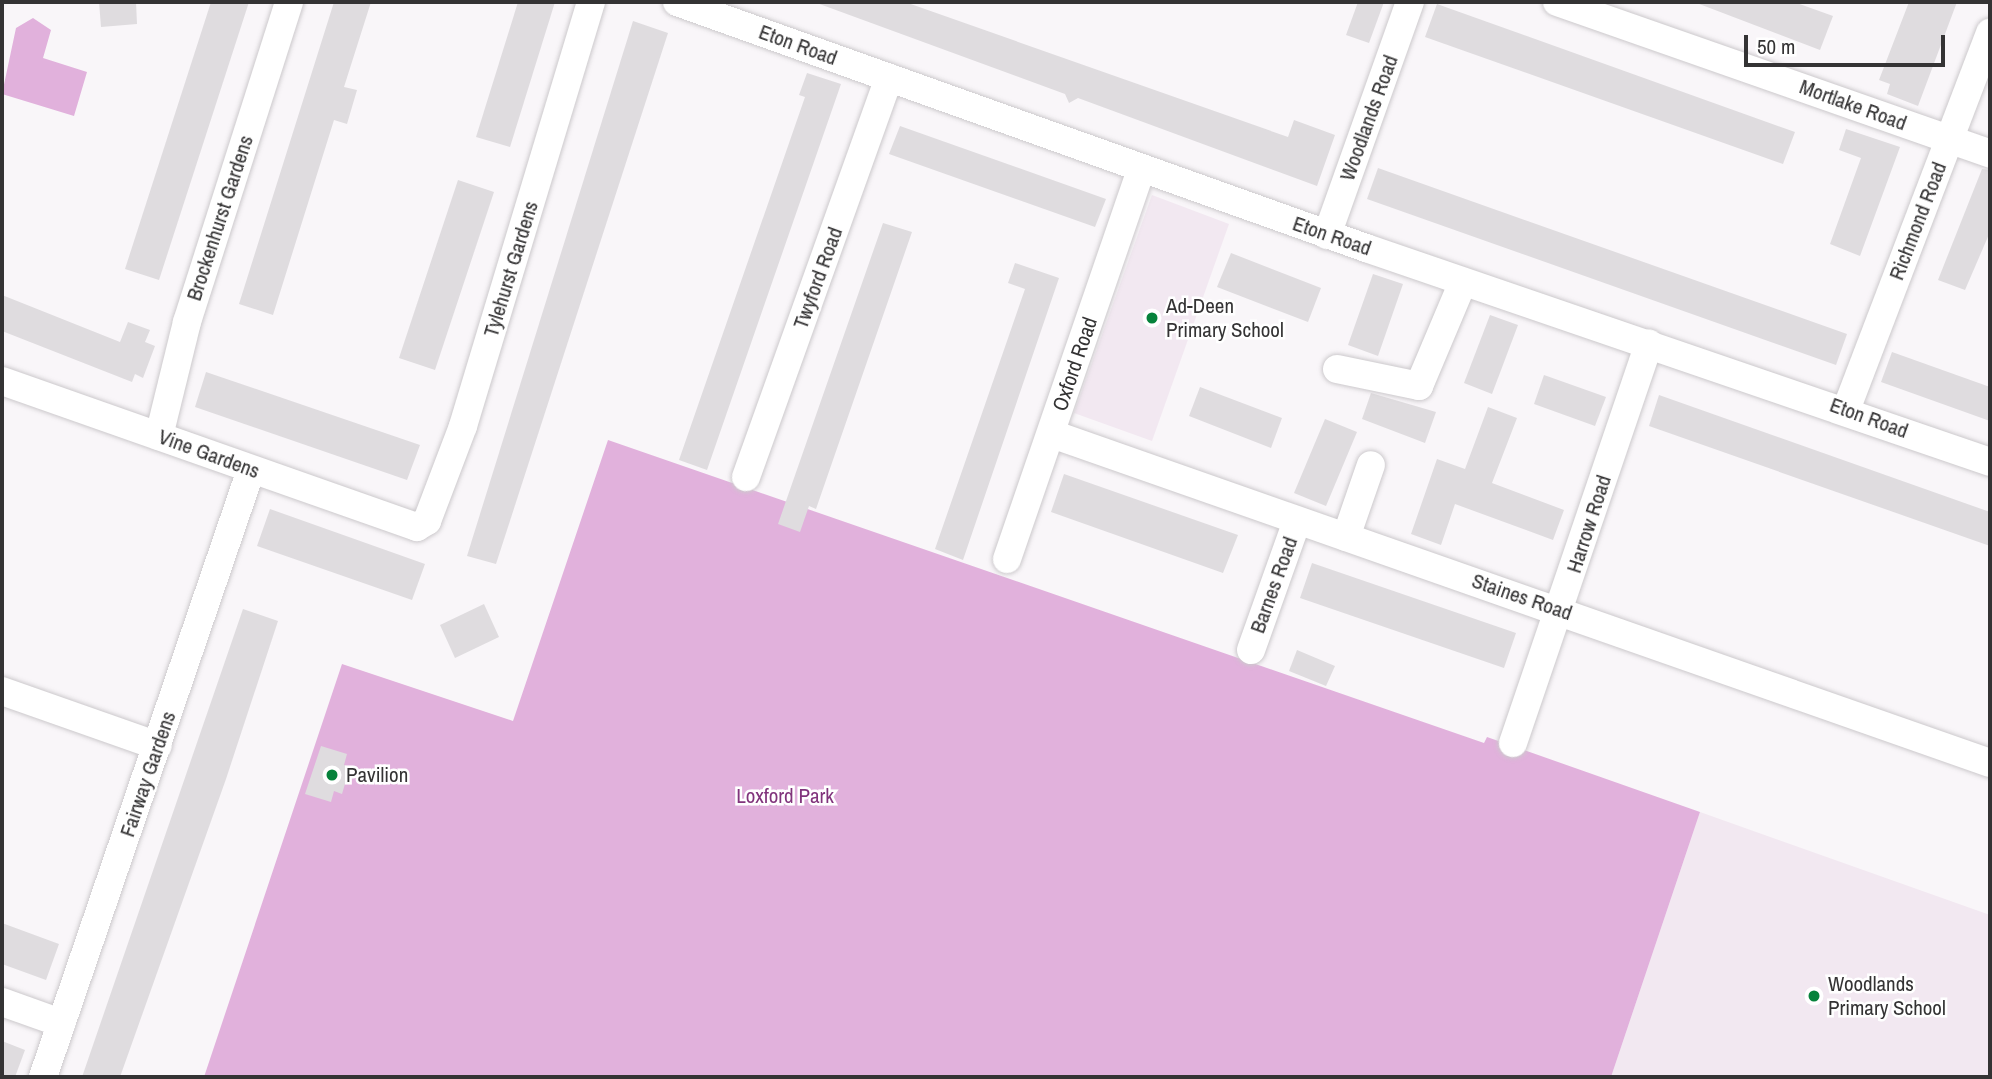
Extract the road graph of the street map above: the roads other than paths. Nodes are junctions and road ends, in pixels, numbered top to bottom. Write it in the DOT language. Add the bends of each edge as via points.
graph roads {
  1 [pos="289,2"];
  2 [pos="591,2"];
  3 [pos="677,2"];
  4 [pos="1410,2"];
  5 [pos="1557,2"];
  6 [pos="1990,32"];
  7 [pos="889,78"];
  8 [pos="1950,139"];
  9 [pos="1990,154"];
  10 [pos="1141,169"];
  11 [pos="1327,235"];
  12 [pos="1463,282"];
  13 [pos="1649,343"];
  14 [pos="1337,369"];
  15 [pos="2,381"];
  16 [pos="1846,410"];
  17 [pos="1052,434"];
  18 [pos="159,436"];
  19 [pos="1990,462"];
  20 [pos="1371,465"];
  21 [pos="251,470"];
  22 [pos="747,477"];
  23 [pos="1297,521"];
  24 [pos="417,527"];
  25 [pos="1346,537"];
  26 [pos="1007,559"];
  27 [pos="1560,609"];
  28 [pos="1251,650"];
  29 [pos="2,691"];
  30 [pos="1513,743"];
  31 [pos="158,747"];
  32 [pos="1990,763"];
  33 [pos="2,1002"];
  34 [pos="61,1023"];
  35 [pos="43,1077"];
  1 -- 18 [label="street, Brockenhurst Gardens" via="187,321"];
  2 -- 24 [label="street, Tylehurst Gardens" via="459,438 434,512"];
  3 -- 7 [label="street, Eton Road"];
  4 -- 11 [label="street, Woodlands Road"];
  5 -- 8 [label="street, Mortlake Road"];
  6 -- 8 [label="street, Richmond Road"];
  7 -- 10 [label="street, Eton Road"];
  7 -- 22 [label="street, Twyford Road"];
  8 -- 9 [label="street, Mortlake Road"];
  8 -- 16 [label="street, Richmond Road"];
  10 -- 11 [label="street, Eton Road"];
  10 -- 17 [label="street, Oxford Road"];
  11 -- 12 [label="street, Eton Road"];
  12 -- 13 [label="street, Eton Road"];
  12 -- 14 [label="street" via="1419,386"];
  13 -- 16 [label="street, Eton Road"];
  13 -- 27 [label="street, Harrow Road"];
  15 -- 18 [label="street, Vine Gardens"];
  16 -- 19 [label="street, Eton Road"];
  17 -- 23 [label="street, Staines Road"];
  17 -- 26 [label="street, Oxford Road"];
  18 -- 21 [label="street, Vine Gardens"];
  20 -- 25 [label="street"];
  21 -- 24 [label="street, Vine Gardens"];
  21 -- 31 [label="street, Fairway Gardens"];
  23 -- 25 [label="street, Staines Road"];
  23 -- 28 [label="street, Barnes Road"];
  25 -- 27 [label="street, Staines Road"];
  27 -- 30 [label="street, Harrow Road"];
  27 -- 32 [label="street, Staines Road"];
  29 -- 31 [label="street"];
  31 -- 34 [label="street, Fairway Gardens"];
  33 -- 34 [label="street"];
  34 -- 35 [label="street, Fairway Gardens"];
}
